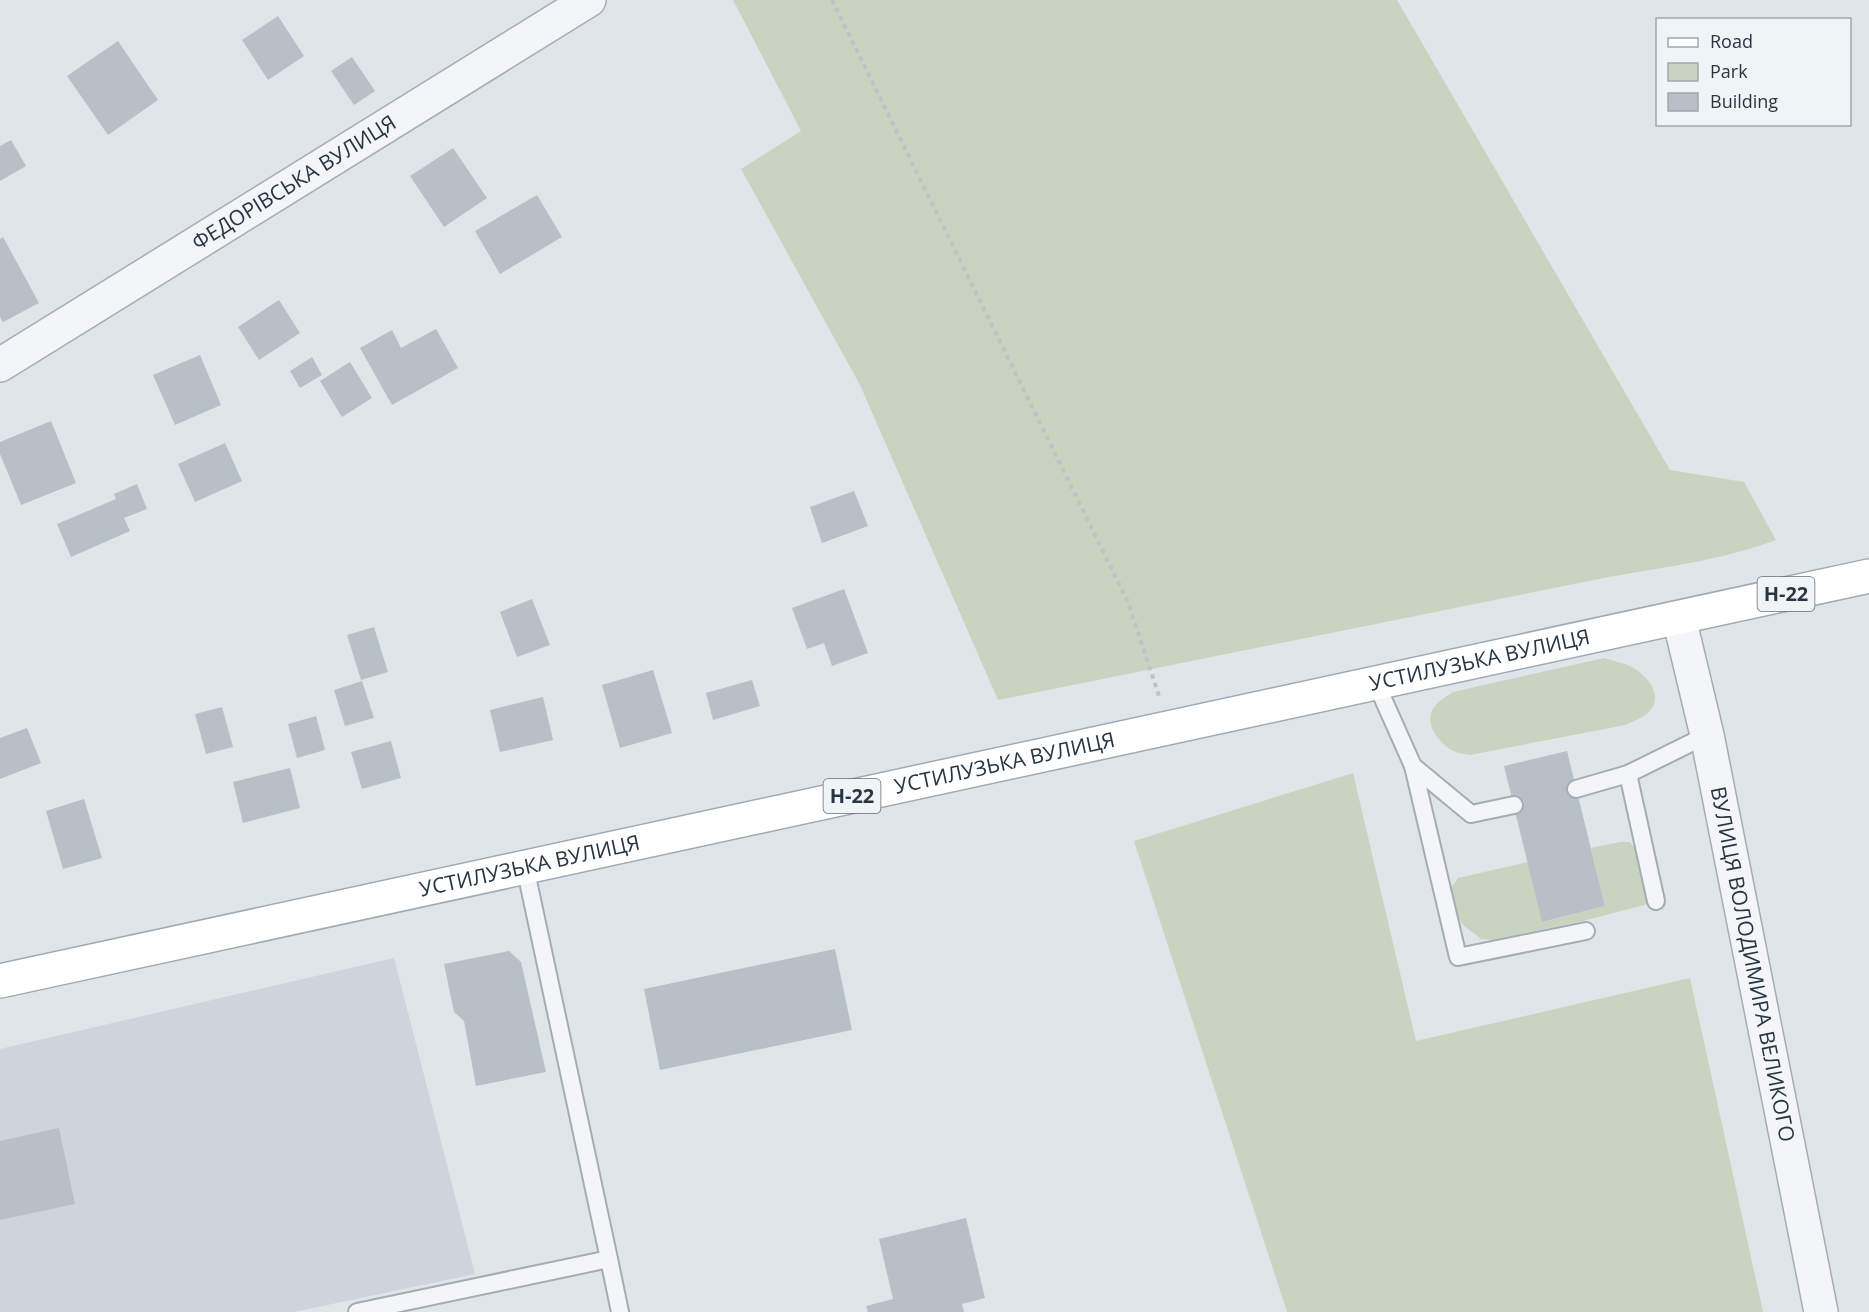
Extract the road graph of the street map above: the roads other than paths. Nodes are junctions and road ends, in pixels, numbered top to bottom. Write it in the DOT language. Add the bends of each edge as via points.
graph roads {
  1 [pos="589,0"];
  2 [pos="0,365"];
  3 [pos="1869,576"];
  4 [pos="1679,618"];
  5 [pos="1376,683"];
  6 [pos="1707,735"];
  7 [pos="1413,766"];
  8 [pos="1628,774"];
  9 [pos="1576,789"];
  10 [pos="1514,805"];
  11 [pos="525,867"];
  12 [pos="1656,901"];
  13 [pos="1586,931"];
  14 [pos="0,981"];
  15 [pos="609,1259"];
  16 [pos="357,1312"];
  17 [pos="620,1312"];
  18 [pos="1821,1312"];
  1 -- 2 [label="street, ФЕДОРІВСЬКА ВУЛИЦЯ"];
  3 -- 4 [label="main road, УСТИЛУЗЬКА ВУЛИЦЯ / Н-22"];
  4 -- 5 [label="main road, УСТИЛУЗЬКА ВУЛИЦЯ / Н-22"];
  4 -- 6 [label="street, ВУЛИЦЯ ВОЛОДИМИРА ВЕЛИКОГО"];
  5 -- 7 [label="lane"];
  5 -- 11 [label="main road, УСТИЛУЗЬКА ВУЛИЦЯ / Н-22"];
  6 -- 8 [label="lane"];
  6 -- 18 [label="street, ВУЛИЦЯ ВОЛОДИМИРА ВЕЛИКОГО"];
  7 -- 10 [label="lane" via="1471,814"];
  7 -- 13 [label="lane" via="1458,957"];
  8 -- 9 [label="lane"];
  8 -- 12 [label="lane"];
  11 -- 14 [label="main road, УСТИЛУЗЬКА ВУЛИЦЯ / Н-22"];
  11 -- 15 [label="lane"];
  15 -- 16 [label="lane"];
  15 -- 17 [label="lane"];
}
